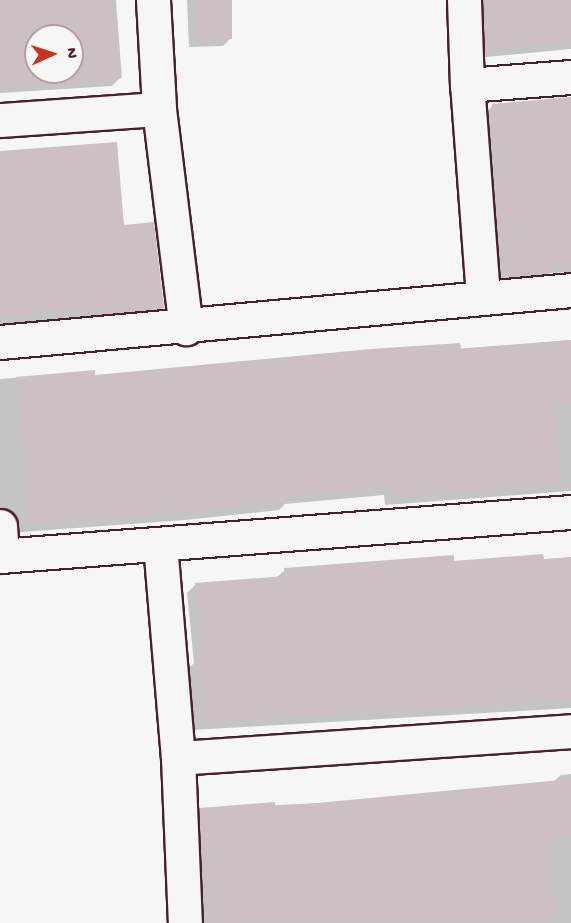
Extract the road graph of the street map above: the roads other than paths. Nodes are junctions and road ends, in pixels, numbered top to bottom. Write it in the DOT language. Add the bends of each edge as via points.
graph roads {
  1 [pos="153,0"];
  2 [pos="465,0"];
  3 [pos="571,77"];
  4 [pos="467,85"];
  5 [pos="159,109"];
  6 [pos="0,120"];
  7 [pos="571,290"];
  8 [pos="483,296"];
  9 [pos="186,328"];
  10 [pos="0,342"];
  11 [pos="571,512"];
  12 [pos="160,544"];
  13 [pos="1,546"];
  14 [pos="571,730"];
  15 [pos="178,758"];
  16 [pos="184,923"];
  1 -- 5 [label="street"];
  2 -- 4 [label="street"];
  3 -- 4 [label="street"];
  4 -- 8 [label="street"];
  5 -- 6 [label="street"];
  5 -- 9 [label="street"];
  7 -- 8 [label="street"];
  8 -- 9 [label="street"];
  9 -- 10 [label="street"];
  11 -- 12 [label="street"];
  12 -- 13 [label="street"];
  12 -- 15 [label="street"];
  14 -- 15 [label="street"];
  15 -- 16 [label="street"];
}
